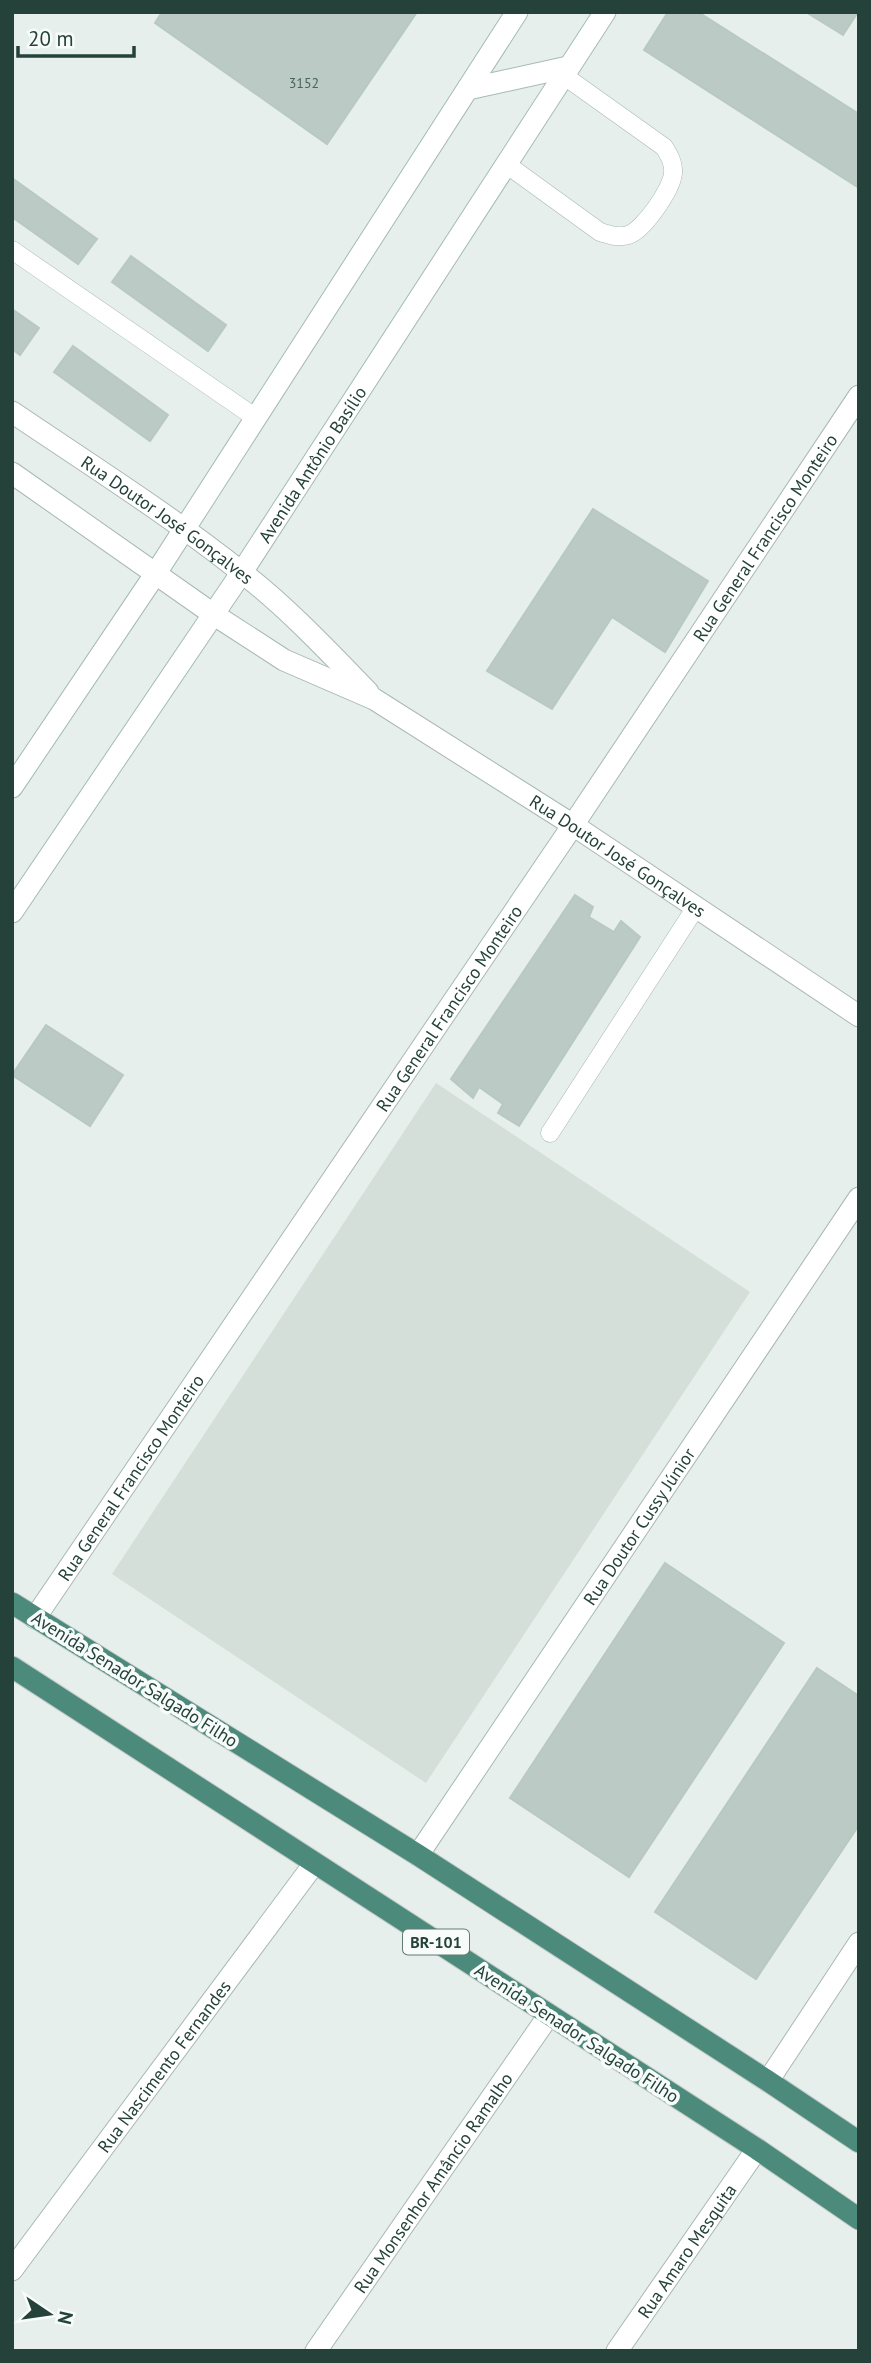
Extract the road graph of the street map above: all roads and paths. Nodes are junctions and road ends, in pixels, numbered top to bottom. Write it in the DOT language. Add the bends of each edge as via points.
graph roads {
  1 [pos="517,12"];
  2 [pos="605,12"];
  3 [pos="565,71"];
  4 [pos="468,89"];
  5 [pos="506,164"];
  6 [pos="12,250"];
  7 [pos="859,396"];
  8 [pos="12,412"];
  9 [pos="256,418"];
  10 [pos="12,473"];
  11 [pos="184,529"];
  12 [pos="242,572"];
  13 [pos="156,573"];
  14 [pos="213,614"];
  15 [pos="374,699"];
  16 [pos="12,787"];
  17 [pos="573,825"];
  18 [pos="696,907"];
  19 [pos="12,912"];
  20 [pos="859,1016"];
  21 [pos="550,1133"];
  22 [pos="859,1198"];
  23 [pos="12,1603"];
  24 [pos="35,1618"];
  25 [pos="12,1667"];
  26 [pos="418,1855"];
  27 [pos="314,1864"];
  28 [pos="859,1943"];
  29 [pos="549,2015"];
  30 [pos="768,2081"];
  31 [pos="859,2142"];
  32 [pos="757,2149"];
  33 [pos="859,2219"];
  34 [pos="12,2270"];
  35 [pos="316,2351"];
  36 [pos="617,2351"];
  1 -- 4 [label="street"];
  2 -- 3 [label="street, Avenida Antônio Basílio"];
  3 -- 4 [label="street"];
  3 -- 5 [label="street, Avenida Antônio Basílio"];
  3 -- 5 [label="lane" via="664,147 672,160 668,188 641,227 614,236 600,232"];
  4 -- 9 [label="street"];
  5 -- 12 [label="street, Avenida Antônio Basílio"];
  6 -- 9 [label="lane"];
  7 -- 17 [label="street, Rua General Francisco Monteiro"];
  8 -- 11 [label="street, Rua Doutor José Gonçalves"];
  9 -- 11 [label="street"];
  10 -- 13 [label="street, Rua Doutor José Gonçalves"];
  11 -- 12 [label="street, Rua Doutor José Gonçalves"];
  11 -- 13 [label="street"];
  12 -- 14 [label="street, Avenida Antônio Basílio"];
  12 -- 15 [label="street, Rua Doutor José Gonçalves" via="305,627"];
  13 -- 14 [label="street, Rua Doutor José Gonçalves"];
  13 -- 16 [label="street"];
  14 -- 15 [label="street, Rua Doutor José Gonçalves" via="284,660"];
  14 -- 19 [label="street, Avenida Antônio Basílio"];
  15 -- 17 [label="street, Rua Doutor José Gonçalves"];
  17 -- 18 [label="street, Rua Doutor José Gonçalves"];
  17 -- 24 [label="street, Rua General Francisco Monteiro"];
  18 -- 20 [label="street, Rua Doutor José Gonçalves"];
  18 -- 21 [label="lane"];
  22 -- 26 [label="street, Rua Doutor Cussy Júnior"];
  23 -- 24 [label="highway, Avenida Senador Salgado Filho"];
  24 -- 26 [label="highway, Avenida Senador Salgado Filho"];
  25 -- 27 [label="highway, Avenida Senador Salgado Filho / BR-101"];
  26 -- 30 [label="highway, Avenida Senador Salgado Filho"];
  27 -- 29 [label="highway, Avenida Senador Salgado Filho / BR-101"];
  27 -- 34 [label="street, Rua Nascimento Fernandes"];
  28 -- 30 [label="street"];
  29 -- 32 [label="highway, Avenida Senador Salgado Filho / BR-101"];
  29 -- 35 [label="street, Rua Monsenhor Amâncio Ramalho"];
  30 -- 31 [label="highway, Avenida Senador Salgado Filho"];
  32 -- 33 [label="highway, Avenida Senador Salgado Filho / BR-101"];
  32 -- 36 [label="street, Rua Amaro Mesquita"];
}
